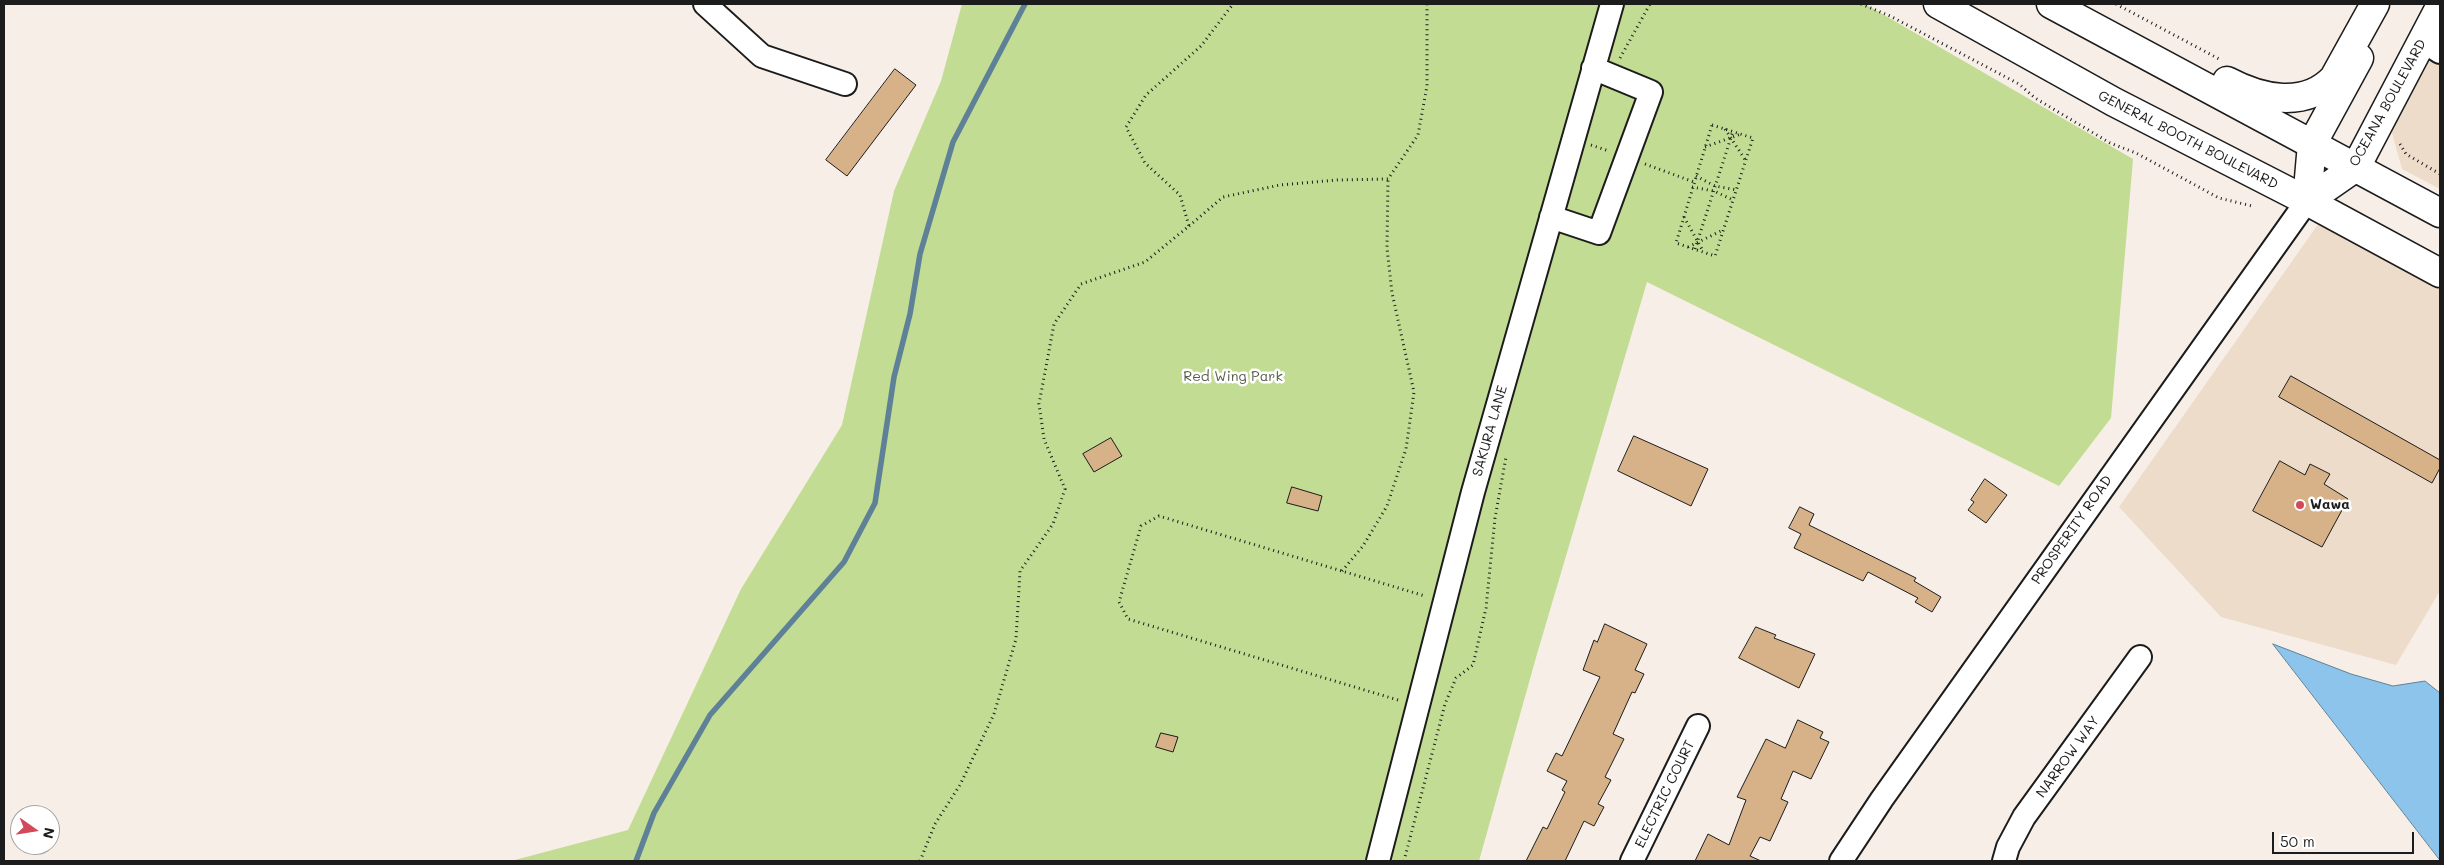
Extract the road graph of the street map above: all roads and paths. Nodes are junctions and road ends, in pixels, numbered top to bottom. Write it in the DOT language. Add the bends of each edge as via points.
graph roads {
  1 [pos="705,4"];
  2 [pos="1233,4"];
  3 [pos="1427,4"];
  4 [pos="1612,4"];
  5 [pos="1650,4"];
  6 [pos="1861,4"];
  7 [pos="1938,4"];
  8 [pos="2052,4"];
  9 [pos="2116,4"];
  10 [pos="2375,4"];
  11 [pos="2388,4"];
  12 [pos="2440,7"];
  13 [pos="2431,46"];
  14 [pos="2224,62"];
  15 [pos="1602,72"];
  16 [pos="845,84"];
  17 [pos="1725,129"];
  18 [pos="1732,132"];
  19 [pos="1741,134"];
  20 [pos="1731,138"];
  21 [pos="2312,144"];
  22 [pos="2400,144"];
  23 [pos="1705,147"];
  24 [pos="1746,161"];
  25 [pos="2356,167"];
  26 [pos="2440,174"];
  27 [pos="1696,176"];
  28 [pos="1388,179"];
  29 [pos="1692,187"];
  30 [pos="1714,189"];
  31 [pos="1737,190"];
  32 [pos="1733,200"];
  33 [pos="2307,202"];
  34 [pos="2252,206"];
  35 [pos="2440,212"];
  36 [pos="1551,217"];
  37 [pos="1684,217"];
  38 [pos="1189,226"];
  39 [pos="1724,230"];
  40 [pos="1697,242"];
  41 [pos="1687,247"];
  42 [pos="1695,249"];
  43 [pos="1703,252"];
  44 [pos="2440,273"];
  45 [pos="1506,455"];
  46 [pos="1342,571"];
  47 [pos="1445,602"];
  48 [pos="2140,658"];
  49 [pos="1418,706"];
  50 [pos="1698,726"];
  51 [pos="920,861"];
  52 [pos="1378,861"];
  53 [pos="1404,861"];
  54 [pos="1632,861"];
  55 [pos="1841,861"];
  56 [pos="2004,861"];
  1 -- 16 [label="street" via="762,56"];
  2 -- 38 [label="path" via="1201,46 1146,95 1126,127 1145,164 1180,195"];
  3 -- 28 [label="path" via="1427,86 1418,135"];
  4 -- 15 [label="street, SAKURA LANE"];
  5 -- 15 [label="path"];
  6 -- 34 [label="path" via="2019,84 2035,98 2110,143 2136,153 2219,198"];
  7 -- 33 [label="main road, GENERAL BOOTH BOULEVARD" via="2114,102"];
  8 -- 10 [label="main road" via="2140,35 2250,91 2292,99 2316,92 2334,78"];
  8 -- 21 [label="main road"];
  9 -- 14 [label="path"];
  11 -- 21 [label="main road"];
  12 -- 13 [label="main road, OCEANA BOULEVARD"];
  13 -- 25 [label="main road, OCEANA BOULEVARD"];
  15 -- 36 [label="street, SAKURA LANE"];
  15 -- 36 [label="street" via="1651,92 1599,233"];
  17 -- 18 [label="path"];
  17 -- 20 [label="path"];
  17 -- 23 [label="path" via="1712,125"];
  18 -- 19 [label="path"];
  18 -- 20 [label="path"];
  19 -- 20 [label="path"];
  19 -- 24 [label="path" via="1752,138"];
  20 -- 23 [label="path"];
  20 -- 24 [label="path"];
  20 -- 30 [label="path"];
  21 -- 25 [label="main road"];
  21 -- 33 [label="main road"];
  22 -- 26 [label="path" via="2406,154"];
  23 -- 27 [label="path"];
  24 -- 31 [label="path"];
  25 -- 33 [label="main road, OCEANA BOULEVARD"];
  25 -- 35 [label="main road"];
  27 -- 29 [label="path"];
  27 -- 30 [label="path"];
  28 -- 38 [label="path" via="1280,185 1223,198"];
  28 -- 46 [label="path" via="1386,248 1392,293 1414,392 1406,449 1387,506 1363,546"];
  29 -- 30 [label="path"];
  29 -- 37 [label="path"];
  30 -- 31 [label="path"];
  30 -- 32 [label="path"];
  30 -- 40 [label="path"];
  31 -- 32 [label="path"];
  32 -- 39 [label="path"];
  33 -- 44 [label="main road, GENERAL BOOTH BOULEVARD"];
  33 -- 55 [label="street, PROSPERITY ROAD"];
  36 -- 47 [label="street, SAKURA LANE"];
  37 -- 40 [label="path"];
  37 -- 41 [label="path" via="1676,243"];
  38 -- 51 [label="path" via="1145,262 1081,284 1054,324 1039,404 1044,439 1065,489 1053,524 1020,571 1016,639 994,714 960,784 935,824"];
  39 -- 40 [label="path"];
  39 -- 43 [label="path" via="1715,256"];
  40 -- 41 [label="path"];
  40 -- 42 [label="path"];
  40 -- 43 [label="path"];
  41 -- 42 [label="path"];
  42 -- 43 [label="path"];
  45 -- 53 [label="path" via="1495,518 1486,608 1473,664 1456,678 1445,704"];
  46 -- 47 [label="path"];
  46 -- 49 [label="path" via="1159,516 1141,526 1119,602 1128,619"];
  47 -- 49 [label="street, SAKURA LANE"];
  48 -- 56 [label="street, NARROW WAY" via="2024,817 2008,846"];
  49 -- 52 [label="street, SAKURA LANE"];
  50 -- 54 [label="street, ELECTRIC COURT"];
}
